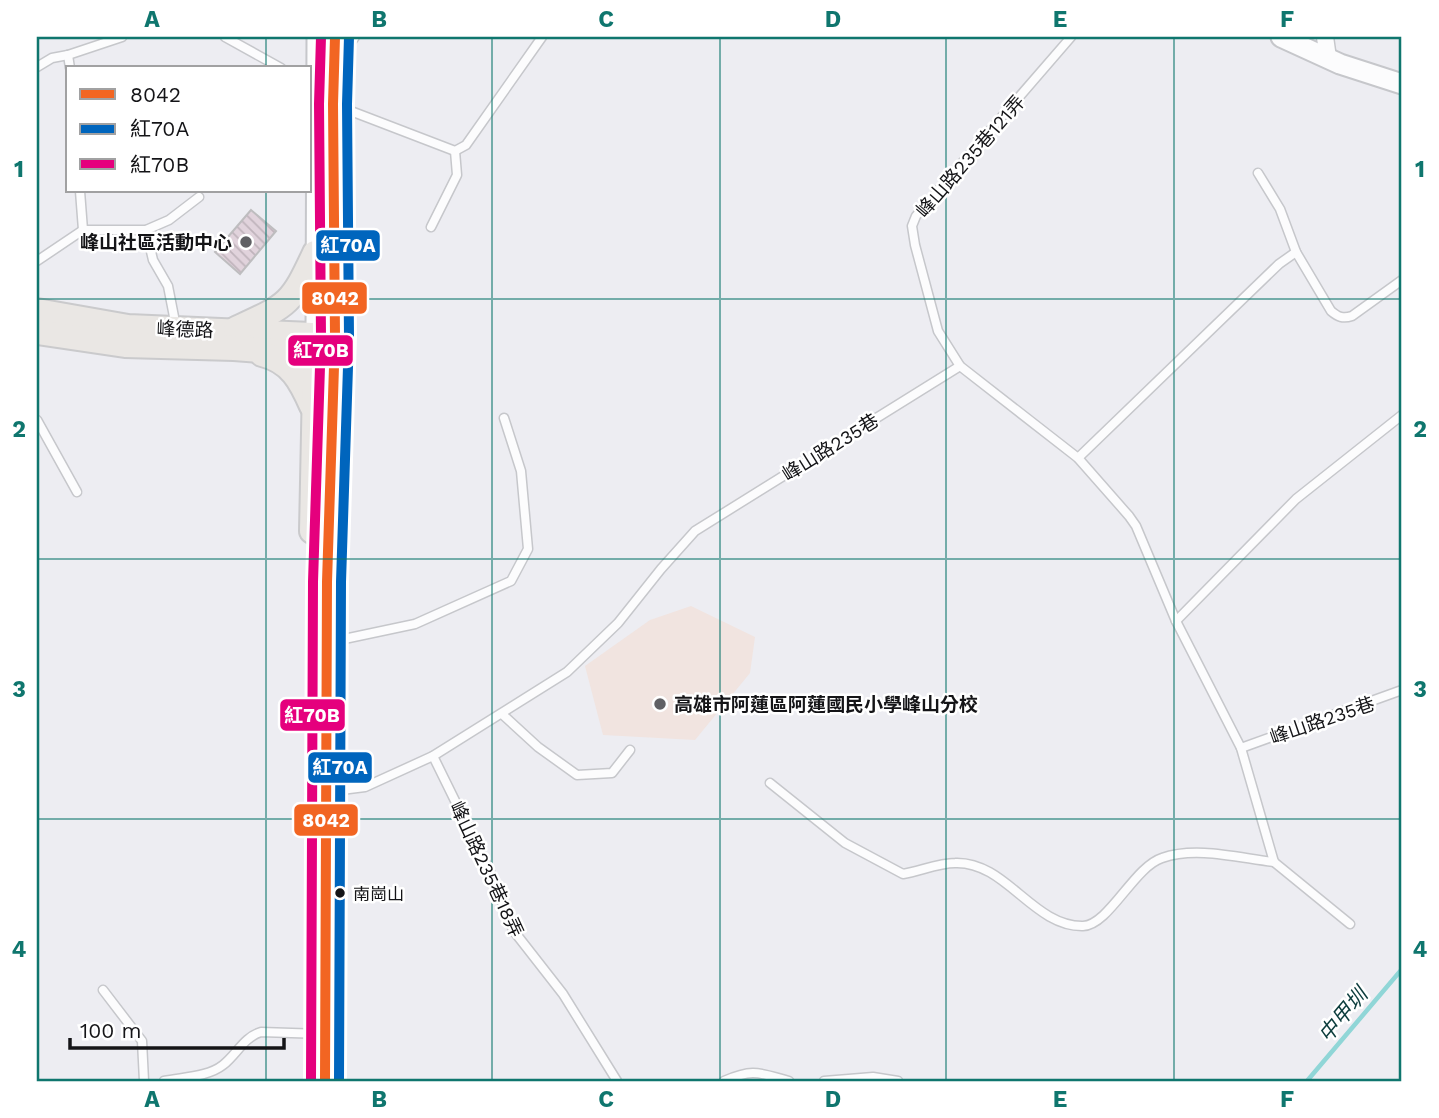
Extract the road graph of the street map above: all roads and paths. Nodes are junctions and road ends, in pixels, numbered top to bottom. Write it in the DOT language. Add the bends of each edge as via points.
graph roads {
  1 [pos="122,37"];
  2 [pos="225,37"];
  3 [pos="317,37"];
  4 [pos="335,37"];
  5 [pos="355,37"];
  6 [pos="542,37"];
  7 [pos="1071,37"];
  8 [pos="1281,37"];
  9 [pos="1325,37"];
  10 [pos="68,55"];
  11 [pos="1328,58"];
  12 [pos="69,66"];
  13 [pos="277,66"];
  14 [pos="37,67"];
  15 [pos="319,75"];
  16 [pos="1402,84"];
  17 [pos="333,104"];
  18 [pos="455,151"];
  19 [pos="1258,173"];
  20 [pos="80,192"];
  21 [pos="199,197"];
  22 [pos="431,227"];
  23 [pos="83,230"];
  24 [pos="146,230"];
  25 [pos="1296,252"];
  26 [pos="315,253"];
  27 [pos="37,261"];
  28 [pos="1402,280"];
  29 [pos="37,311"];
  30 [pos="176,330"];
  31 [pos="37,332"];
  32 [pos="233,340"];
  33 [pos="325,345"];
  34 [pos="960,366"];
  35 [pos="314,411"];
  36 [pos="1402,415"];
  37 [pos="505,418"];
  38 [pos="37,420"];
  39 [pos="1077,458"];
  40 [pos="77,492"];
  41 [pos="1176,621"];
  42 [pos="327,643"];
  43 [pos="1402,691"];
  44 [pos="502,714"];
  45 [pos="1241,748"];
  46 [pos="631,750"];
  47 [pos="433,756"];
  48 [pos="770,783"];
  49 [pos="319,793"];
  50 [pos="1274,862"];
  51 [pos="1350,924"];
  52 [pos="103,990"];
  53 [pos="317,1034"];
  54 [pos="144,1081"];
  55 [pos="164,1081"];
  56 [pos="309,1081"];
  57 [pos="325,1081"];
  58 [pos="617,1081"];
  59 [pos="724,1081"];
  60 [pos="789,1081"];
  61 [pos="824,1081"];
  62 [pos="898,1081"];
  1 -- 10 [label="lane"];
  2 -- 13 [label="lane"];
  3 -- 15 [label="street"];
  4 -- 15 [label="street"];
  5 -- 15 [label="lane"];
  6 -- 18 [label="lane" via="466,145"];
  7 -- 34 [label="lane, 峰山路235巷121弄" via="912,226 938,331"];
  8 -- 11 [label="street"];
  9 -- 11 [label="street"];
  10 -- 12 [label="lane"];
  10 -- 14 [label="lane"];
  11 -- 16 [label="street"];
  15 -- 17 [label="street"];
  15 -- 26 [label="street"];
  17 -- 18 [label="lane"];
  17 -- 33 [label="street"];
  18 -- 22 [label="lane" via="457,175"];
  19 -- 25 [label="lane" via="1280,208"];
  20 -- 23 [label="lane"];
  21 -- 24 [label="lane" via="169,220"];
  23 -- 24 [label="lane"];
  23 -- 27 [label="lane"];
  24 -- 30 [label="lane" via="153,260 168,286"];
  25 -- 28 [label="lane" via="1337,316 1352,316"];
  25 -- 39 [label="lane"];
  26 -- 32 [label="main road" via="285,305"];
  26 -- 33 [label="street"];
  29 -- 30 [label="main road, 峰德路" via="128,327"];
  30 -- 32 [label="main road, 峰德路"];
  31 -- 32 [label="main road, 峰德路" via="125,345"];
  32 -- 33 [label="main road, 峰德路"];
  32 -- 35 [label="main road" via="286,366 300,379"];
  33 -- 35 [label="main road"];
  33 -- 42 [label="main road"];
  34 -- 39 [label="lane"];
  34 -- 44 [label="lane, 峰山路235巷" via="695,531 618,623 567,672"];
  35 -- 49 [label="main road"];
  36 -- 41 [label="lane" via="1296,499"];
  37 -- 42 [label="lane" via="521,471 528,549 511,581 415,624"];
  38 -- 40 [label="lane"];
  39 -- 41 [label="lane" via="1136,526"];
  41 -- 45 [label="lane"];
  42 -- 49 [label="main road"];
  43 -- 45 [label="lane, 峰山路235巷"];
  44 -- 46 [label="lane" via="577,775 612,773"];
  44 -- 47 [label="lane, 峰山路235巷"];
  45 -- 50 [label="lane"];
  47 -- 49 [label="lane, 峰山路235巷" via="365,787"];
  47 -- 58 [label="lane, 峰山路235巷18弄" via="513,930 563,994"];
  48 -- 50 [label="lane" via="845,843 903,874 957,862 986,870 1065,924 1085,926 1099,920 1150,863 1164,857 1196,853"];
  49 -- 53 [label="main road"];
  50 -- 51 [label="lane"];
  52 -- 54 [label="lane" via="142,1041"];
  53 -- 55 [label="lane" via="253,1034 223,1066"];
  53 -- 56 [label="main road"];
  53 -- 57 [label="main road"];
  59 -- 60 [label="lane" via="757,1072"];
  61 -- 62 [label="lane" via="873,1077"];
}
